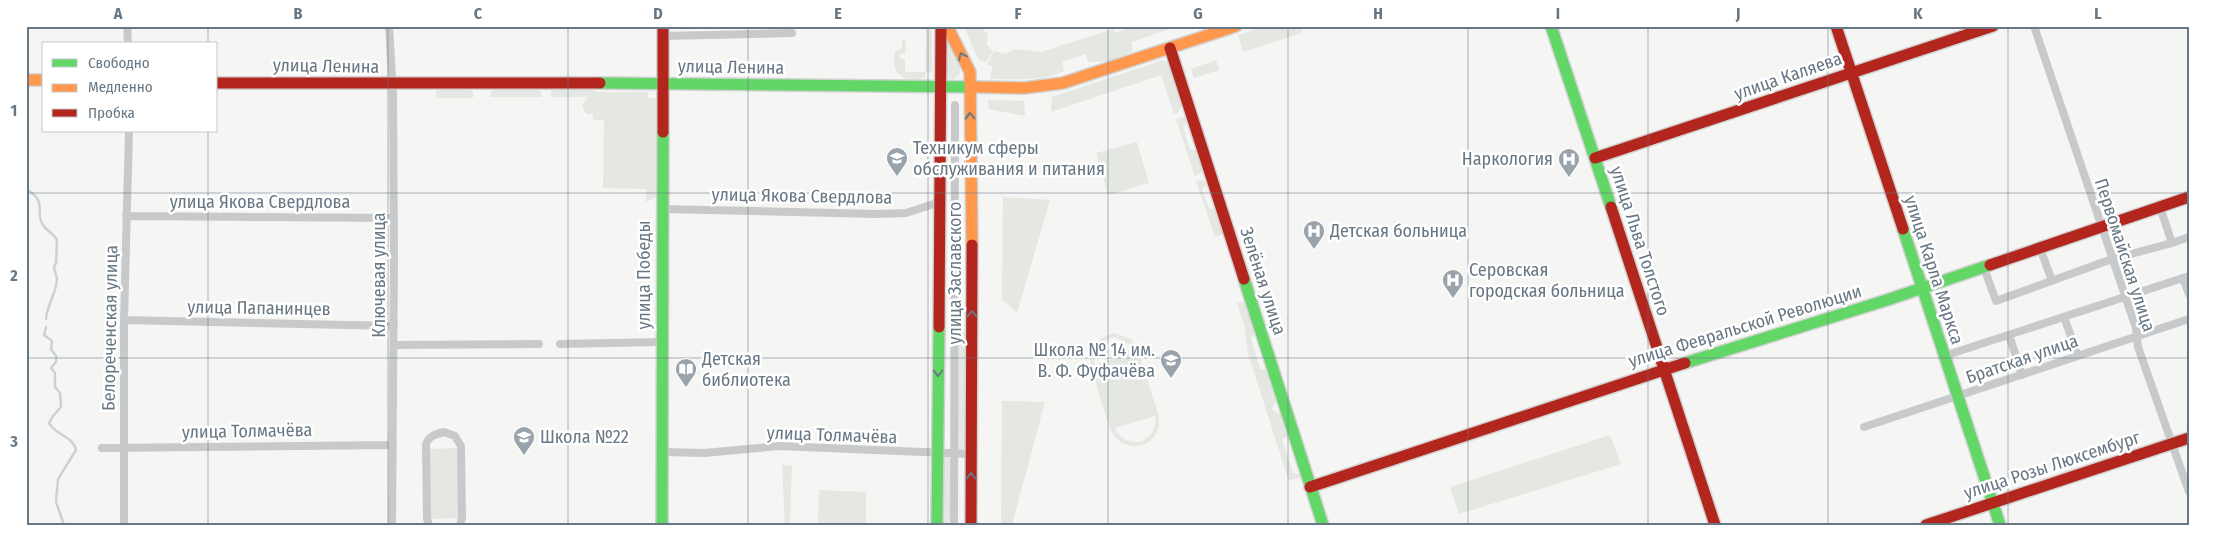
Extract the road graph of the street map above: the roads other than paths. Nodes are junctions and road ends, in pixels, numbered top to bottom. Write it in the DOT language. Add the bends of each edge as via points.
graph roads {
  1 [pos="127,26"];
  2 [pos="389,26"];
  3 [pos="940,26"];
  4 [pos="947,26"];
  5 [pos="1551,26"];
  6 [pos="1836,26"];
  7 [pos="1993,26"];
  8 [pos="2034,26"];
  9 [pos="1228,27"];
  10 [pos="663,31"];
  11 [pos="792,33"];
  12 [pos="128,42"];
  13 [pos="1170,48"];
  14 [pos="1851,73"];
  15 [pos="26,80"];
  16 [pos="42,80"];
  17 [pos="218,82"];
  18 [pos="663,83"];
  19 [pos="392,84"];
  20 [pos="941,86"];
  21 [pos="970,87"];
  22 [pos="955,104"];
  23 [pos="129,132"];
  24 [pos="1595,158"];
  25 [pos="2189,197"];
  26 [pos="940,202"];
  27 [pos="2160,207"];
  28 [pos="662,209"];
  29 [pos="126,216"];
  30 [pos="394,218"];
  31 [pos="2101,228"];
  32 [pos="2189,237"];
  33 [pos="2172,243"];
  34 [pos="2040,248"];
  35 [pos="2112,260"];
  36 [pos="1984,268"];
  37 [pos="2186,277"];
  38 [pos="2052,281"];
  39 [pos="1921,288"];
  40 [pos="2189,294"];
  41 [pos="2125,297"];
  42 [pos="2064,317"];
  43 [pos="2189,319"];
  44 [pos="124,320"];
  45 [pos="394,326"];
  46 [pos="2009,335"];
  47 [pos="2136,336"];
  48 [pos="661,342"];
  49 [pos="539,344"];
  50 [pos="560,344"];
  51 [pos="394,345"];
  52 [pos="1944,356"];
  53 [pos="2078,356"];
  54 [pos="1664,369"];
  55 [pos="2022,375"];
  56 [pos="1958,397"];
  57 [pos="1864,427"];
  58 [pos="2189,438"];
  59 [pos="2172,443"];
  60 [pos="392,445"];
  61 [pos="102,448"];
  62 [pos="123,448"];
  63 [pos="662,452"];
  64 [pos="938,454"];
  65 [pos="954,454"];
  66 [pos="971,454"];
  67 [pos="1310,487"];
  68 [pos="2189,492"];
  69 [pos="1993,503"];
  70 [pos="124,525"];
  71 [pos="392,525"];
  72 [pos="428,525"];
  73 [pos="460,525"];
  74 [pos="662,525"];
  75 [pos="937,525"];
  76 [pos="954,525"];
  77 [pos="971,525"];
  78 [pos="1323,525"];
  79 [pos="1715,525"];
  80 [pos="1926,525"];
  81 [pos="2000,525"];
  1 -- 12 [label="street"];
  2 -- 19 [label="street, Ключевая улица"];
  3 -- 20 [label="street, улица Заславского"];
  21 -- 4 [label="street, улица Заславского, one-way" via="970,72"];
  5 -- 24 [label="street, улица Льва Толстого"];
  6 -- 14 [label="street, улица Карла Маркса"];
  7 -- 14 [label="street, улица Каляева"];
  8 -- 31 [label="street, Первомайская улица"];
  9 -- 13 [label="street, улица Ленина"];
  10 -- 11 [label="street"];
  10 -- 18 [label="street, улица Победы"];
  13 -- 21 [label="street, улица Ленина" via="1063,83 1024,88"];
  13 -- 67 [label="street, Зелёная улица"];
  14 -- 24 [label="street, улица Каляева"];
  14 -- 39 [label="street, улица Карла Маркса"];
  15 -- 16 [label="street"];
  17 -- 19 [label="street, улица Ленина"];
  18 -- 19 [label="street, улица Ленина"];
  18 -- 20 [label="street, улица Ленина"];
  18 -- 28 [label="street, улица Победы"];
  19 -- 30 [label="street, Ключевая улица"];
  20 -- 21 [label="street, улица Ленина"];
  20 -- 26 [label="street, улица Заславского"];
  66 -- 21 [label="street, улица Заславского, one-way"];
  22 -- 65 [label="street, улица Заславского"];
  23 -- 29 [label="street, Белореченская улица"];
  24 -- 54 [label="street, улица Льва Толстого"];
  25 -- 27 [label="street, улица Февральской Революции"];
  26 -- 28 [label="street, улица Якова Свердлова" via="906,213 877,214"];
  26 -- 64 [label="street, улица Заславского, one-way"];
  27 -- 31 [label="street, улица Февральской Революции"];
  27 -- 33 [label="street"];
  28 -- 48 [label="street, улица Победы"];
  29 -- 30 [label="street, улица Якова Свердлова"];
  29 -- 44 [label="street, Белореченская улица"];
  30 -- 45 [label="street, Ключевая улица"];
  31 -- 34 [label="street, улица Февральской Революции"];
  31 -- 35 [label="street, Первомайская улица"];
  32 -- 33 [label="street"];
  33 -- 35 [label="street"];
  34 -- 36 [label="street, улица Февральской Революции"];
  34 -- 38 [label="street"];
  35 -- 38 [label="street"];
  35 -- 41 [label="street, Первомайская улица"];
  36 -- 38 [label="street" via="1996,301"];
  36 -- 39 [label="street, улица Февральской Революции"];
  37 -- 40 [label="street"];
  37 -- 41 [label="street"];
  39 -- 52 [label="street, улица Карла Маркса"];
  39 -- 54 [label="street, улица Февральской Революции"];
  41 -- 42 [label="street"];
  41 -- 47 [label="street, Первомайская улица"];
  42 -- 46 [label="street"];
  42 -- 53 [label="street"];
  43 -- 47 [label="street, Братская улица"];
  44 -- 45 [label="street, улица Папанинцев"];
  44 -- 62 [label="street, Белореченская улица"];
  45 -- 51 [label="street, Ключевая улица"];
  46 -- 52 [label="street"];
  46 -- 55 [label="street"];
  47 -- 53 [label="street, Братская улица"];
  47 -- 59 [label="street, Первомайская улица"];
  48 -- 50 [label="street"];
  48 -- 63 [label="street, улица Победы"];
  49 -- 51 [label="street"];
  51 -- 60 [label="street, Ключевая улица"];
  52 -- 56 [label="street, улица Карла Маркса"];
  53 -- 55 [label="street, Братская улица"];
  54 -- 67 [label="street, улица Февральской Революции"];
  54 -- 79 [label="street, улица Льва Толстого"];
  55 -- 56 [label="street, Братская улица"];
  56 -- 57 [label="street, Братская улица"];
  56 -- 69 [label="street, улица Карла Маркса"];
  58 -- 59 [label="street, улица Розы Люксембург"];
  59 -- 68 [label="street, Первомайская улица"];
  59 -- 69 [label="street, улица Розы Люксембург"];
  60 -- 62 [label="street, улица Толмачёва"];
  60 -- 71 [label="street, Ключевая улица"];
  61 -- 62 [label="street, улица Толмачёва"];
  62 -- 70 [label="street, Белореченская улица"];
  63 -- 64 [label="street, улица Толмачёва" via="704,453 779,446"];
  63 -- 74 [label="street, улица Победы"];
  64 -- 65 [label="street, улица Толмачёва"];
  64 -- 75 [label="street, улица Заславского"];
  65 -- 66 [label="street, улица Толмачёва"];
  65 -- 76 [label="street, улица Заславского"];
  77 -- 66 [label="street, улица Заславского, one-way"];
  67 -- 78 [label="street, Зелёная улица"];
  69 -- 80 [label="street, улица Розы Люксембург"];
  69 -- 81 [label="street, улица Карла Маркса"];
  72 -- 73 [label="street" via="426,445 432,436 444,432 455,436 461,448"];
}
